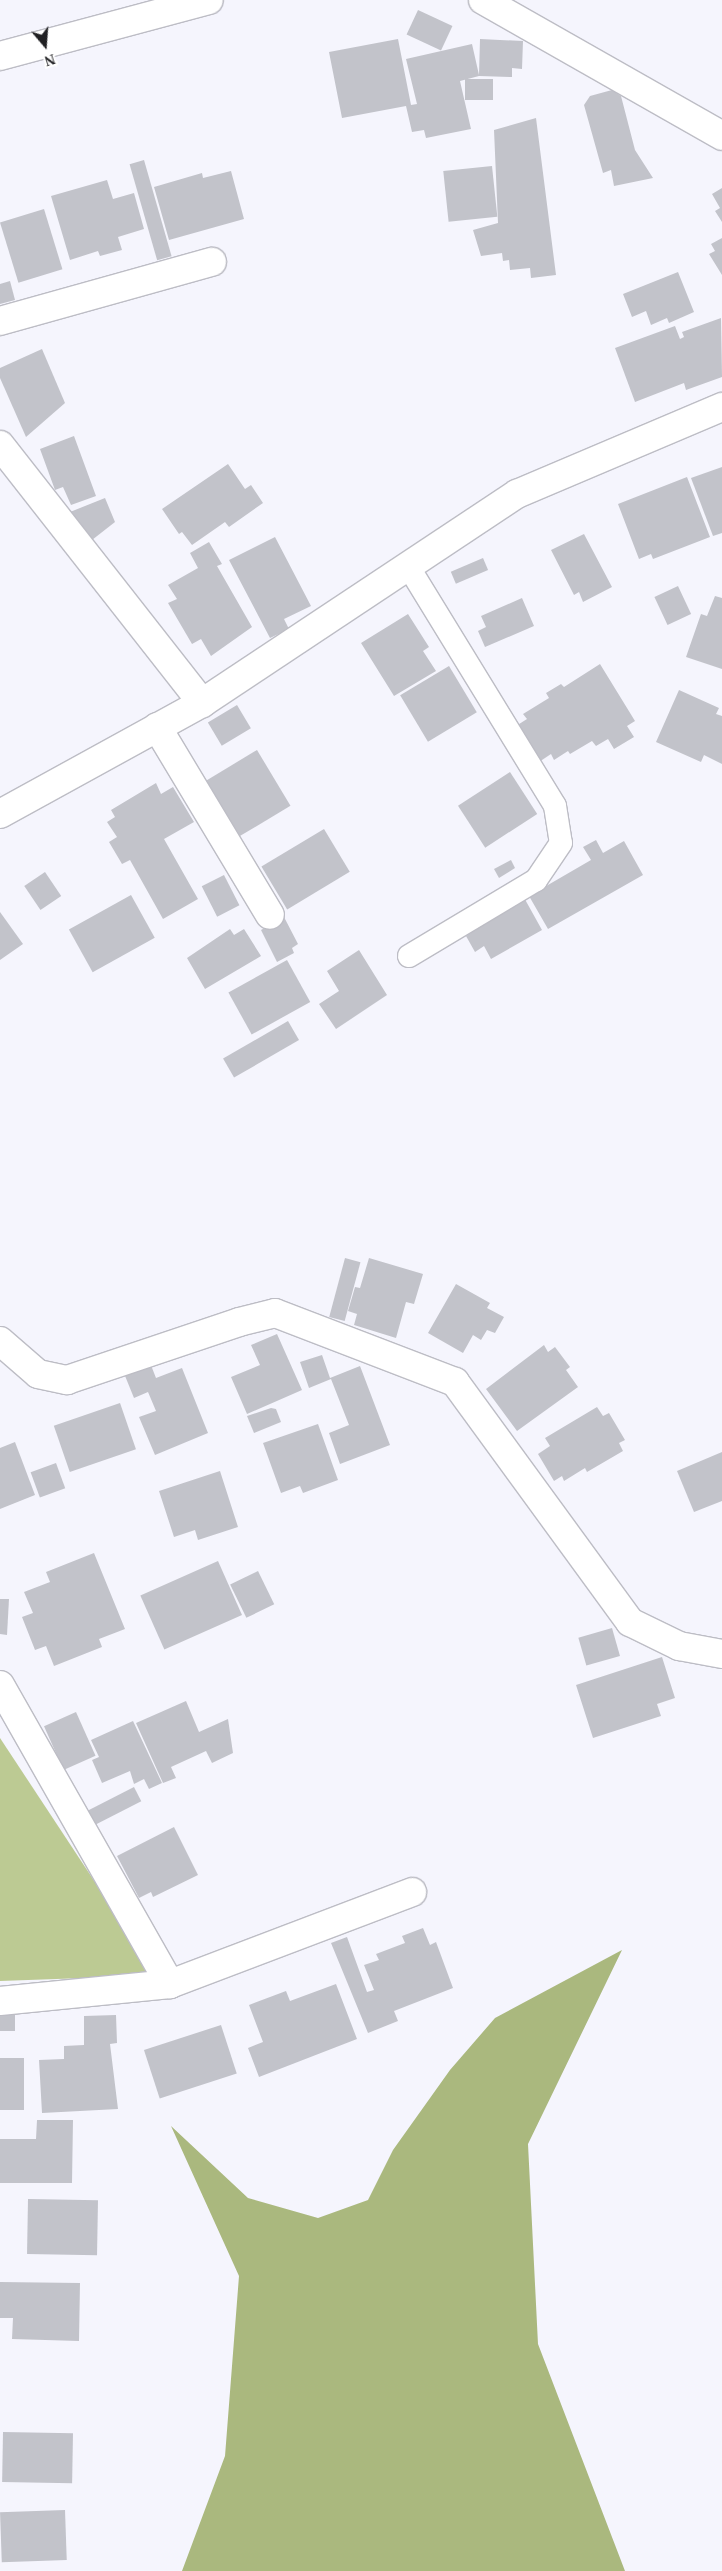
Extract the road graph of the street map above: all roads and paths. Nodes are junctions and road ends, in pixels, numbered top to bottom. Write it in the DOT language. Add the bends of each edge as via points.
graph roads {
  1 [pos="209,0"];
  2 [pos="483,0"];
  3 [pos="0,56"];
  4 [pos="722,136"];
  5 [pos="212,262"];
  6 [pos="0,321"];
  7 [pos="722,407"];
  8 [pos="0,445"];
  9 [pos="408,566"];
  10 [pos="202,703"];
  11 [pos="157,727"];
  12 [pos="0,814"];
  13 [pos="270,915"];
  14 [pos="409,956"];
  15 [pos="0,1341"];
  16 [pos="722,1654"];
  17 [pos="0,1685"];
  18 [pos="412,1892"];
  19 [pos="170,1984"];
  20 [pos="0,2001"];
  1 -- 3 [label="street"];
  2 -- 4 [label="street"];
  5 -- 6 [label="street"];
  7 -- 9 [label="street" via="517,494"];
  8 -- 10 [label="street"];
  9 -- 10 [label="street"];
  9 -- 14 [label="lane" via="555,806 561,843 536,880"];
  10 -- 11 [label="street"];
  11 -- 12 [label="street"];
  11 -- 13 [label="street"];
  15 -- 16 [label="street" via="38,1374 66,1380 275,1313 455,1382 630,1622 679,1646"];
  17 -- 19 [label="street"];
  18 -- 19 [label="street"];
  19 -- 20 [label="street"];
}
